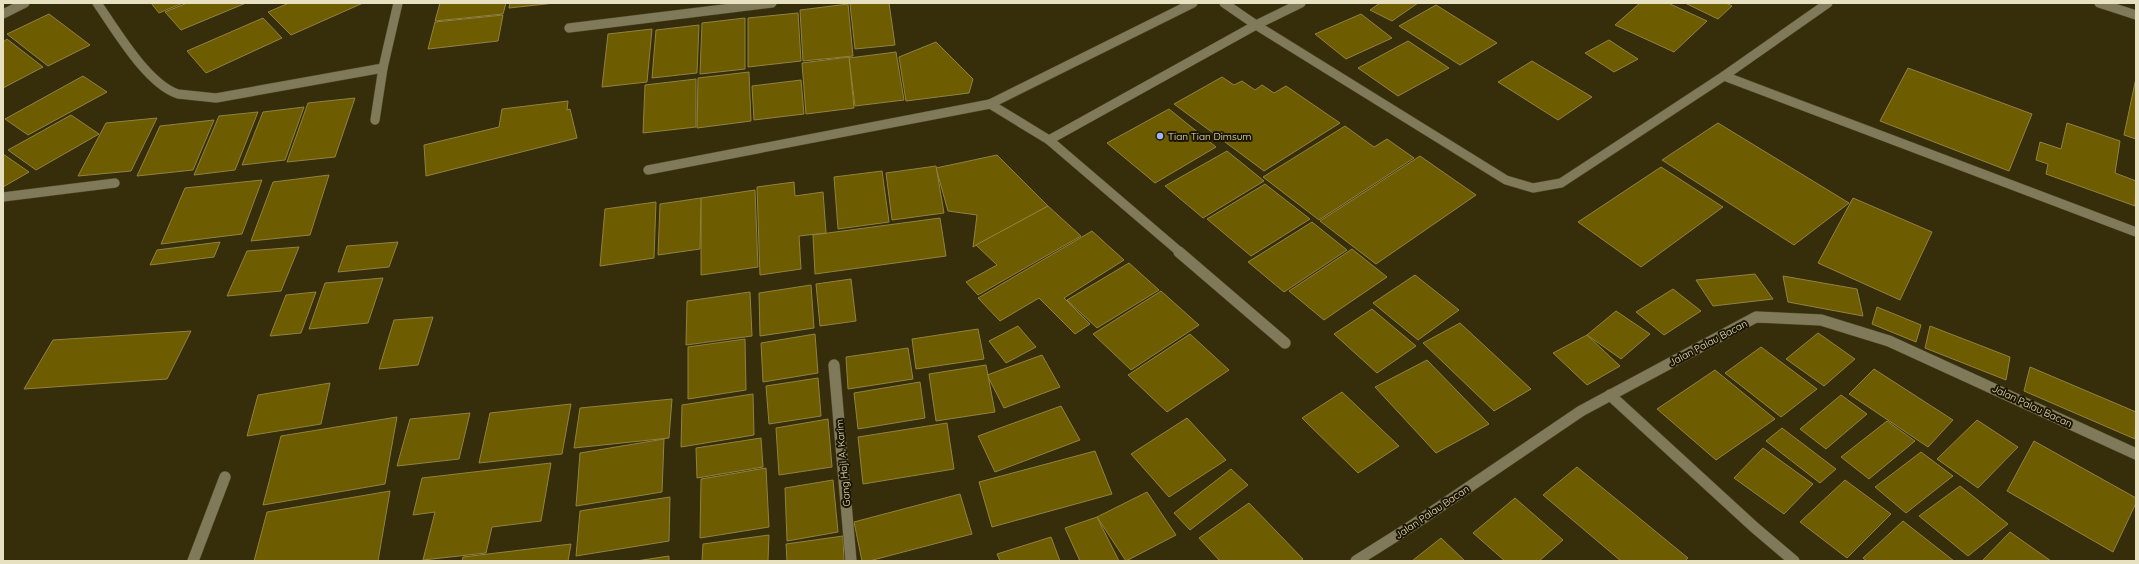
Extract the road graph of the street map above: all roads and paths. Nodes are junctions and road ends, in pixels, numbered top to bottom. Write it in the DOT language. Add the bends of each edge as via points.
graph roads {
  1 [pos="25,3"];
  2 [pos="97,3"];
  3 [pos="398,3"];
  4 [pos="772,3"];
  5 [pos="1193,3"];
  6 [pos="1224,3"];
  7 [pos="1301,3"];
  8 [pos="1828,3"];
  9 [pos="2099,3"];
  10 [pos="3,14"];
  11 [pos="2136,15"];
  12 [pos="1256,25"];
  13 [pos="569,28"];
  14 [pos="383,68"];
  15 [pos="1724,76"];
  16 [pos="990,104"];
  17 [pos="375,120"];
  18 [pos="1049,140"];
  19 [pos="648,170"];
  20 [pos="115,183"];
  21 [pos="3,197"];
  22 [pos="2136,232"];
  23 [pos="1285,343"];
  24 [pos="834,365"];
  25 [pos="1610,395"];
  26 [pos="2136,454"];
  27 [pos="225,477"];
  28 [pos="193,561"];
  29 [pos="851,561"];
  30 [pos="1356,561"];
  31 [pos="1794,561"];
  1 -- 10 [label="street"];
  2 -- 14 [label="street" via="149,75 178,94 216,98"];
  3 -- 14 [label="street"];
  4 -- 13 [label="street"];
  5 -- 16 [label="street"];
  6 -- 12 [label="street"];
  7 -- 12 [label="street"];
  8 -- 15 [label="street"];
  9 -- 11 [label="street"];
  12 -- 15 [label="street" via="1506,180 1530,188 1541,189 1561,183"];
  12 -- 18 [label="street"];
  14 -- 17 [label="street"];
  15 -- 22 [label="street"];
  16 -- 18 [label="street"];
  16 -- 19 [label="street"];
  18 -- 23 [label="street"];
  20 -- 21 [label="street"];
  24 -- 29 [label="street, Gang Haji A. Karim" via="846,477"];
  25 -- 26 [label="street, Jalan Palau Bacan" via="1756,317 1821,320 1889,341"];
  25 -- 30 [label="street, Jalan Palau Bacan" via="1581,411"];
  25 -- 31 [label="street"];
  27 -- 28 [label="street"];
}
